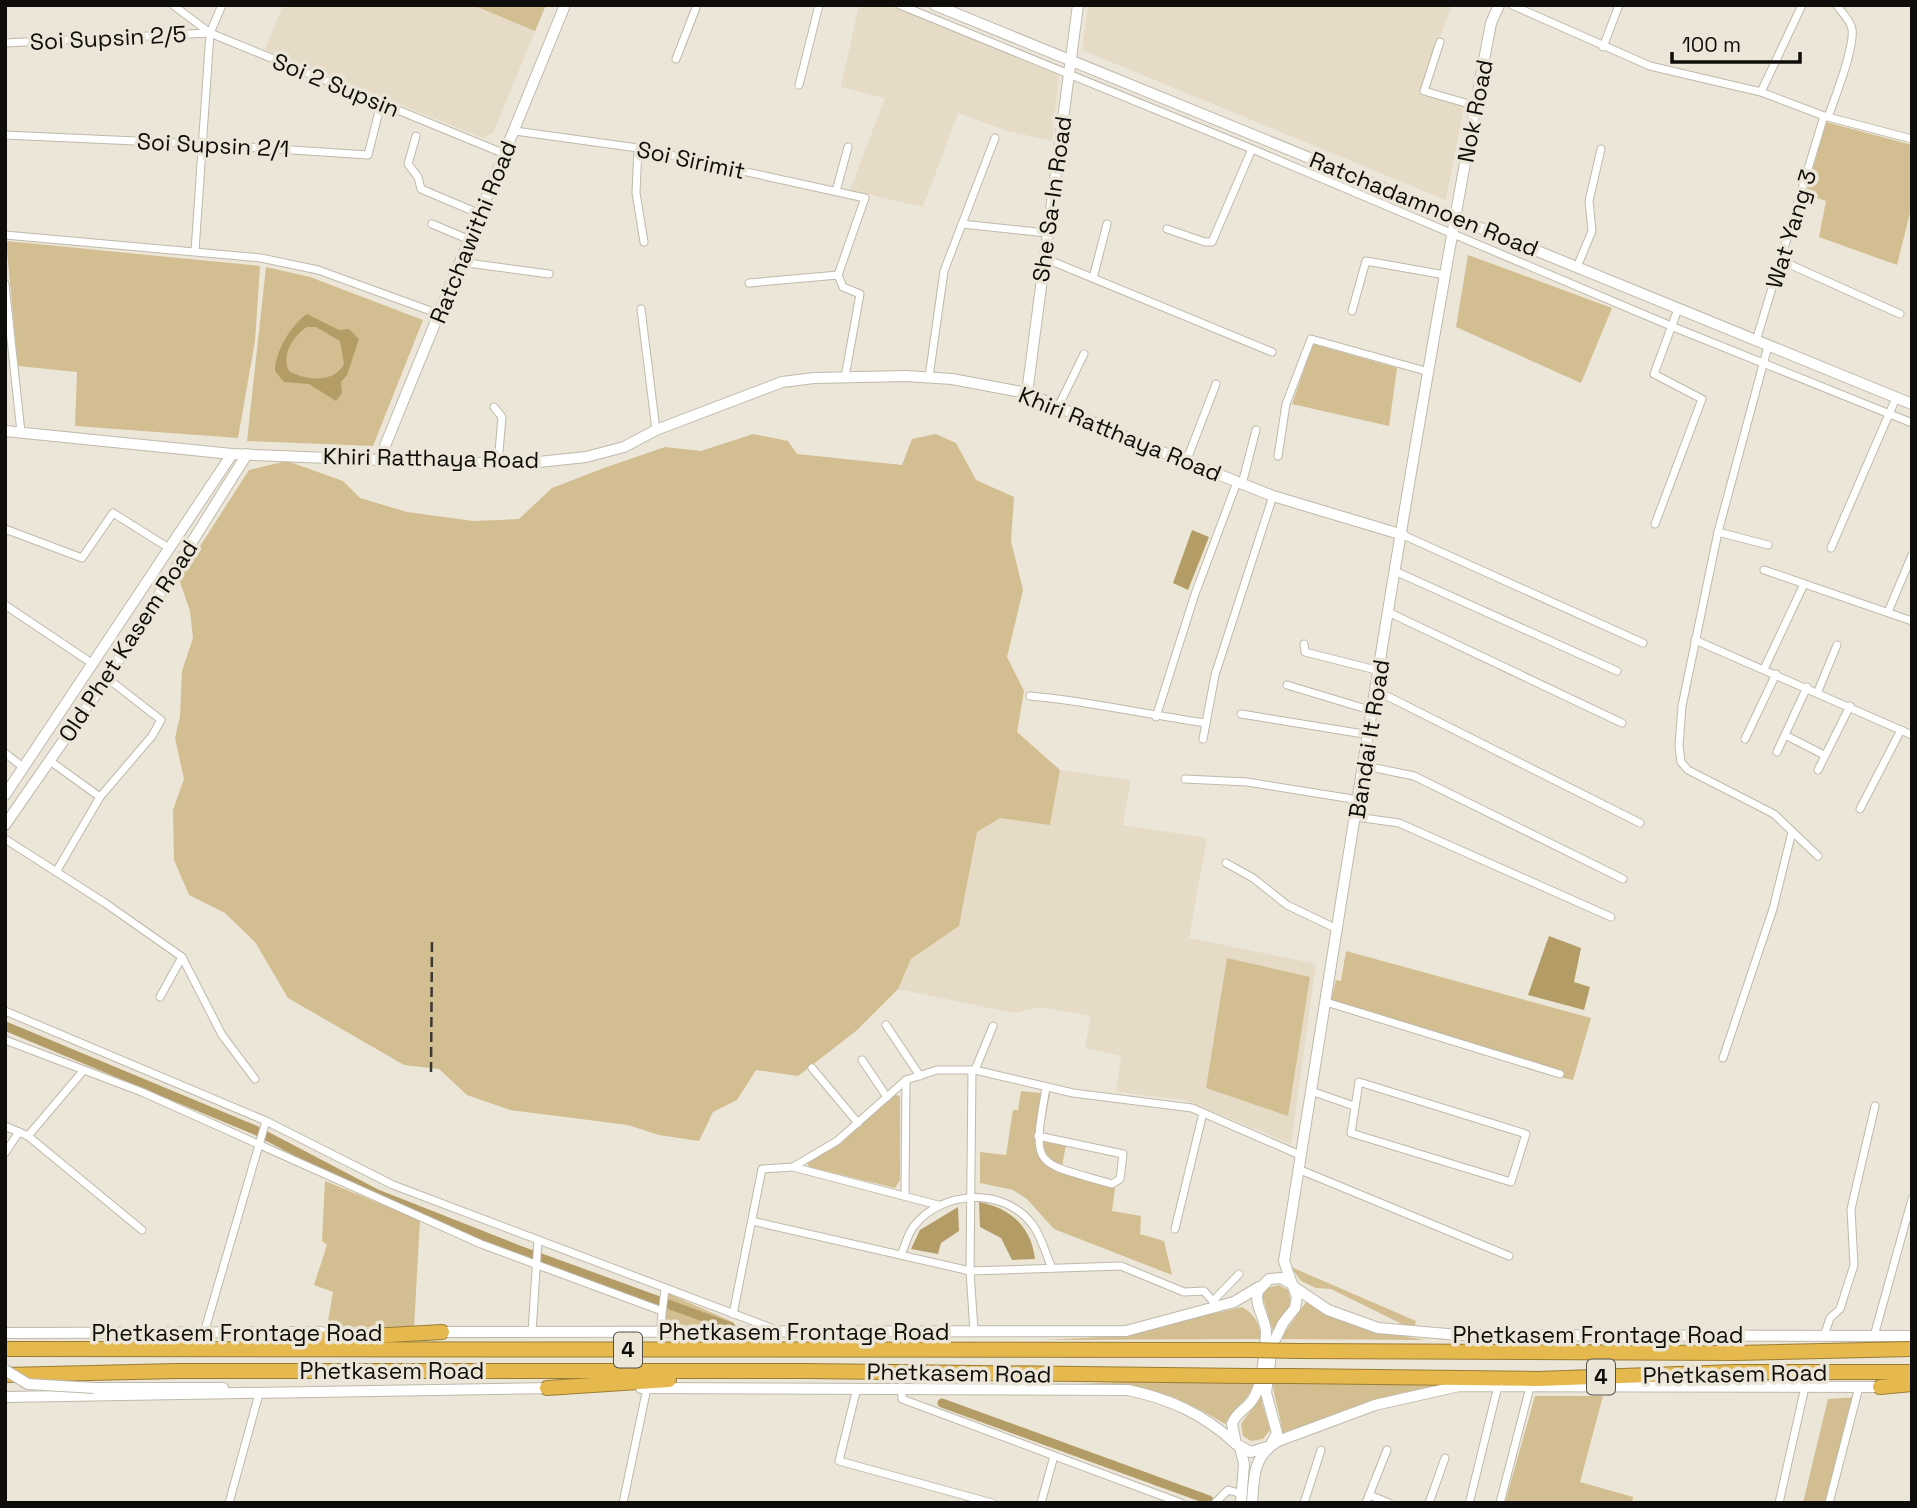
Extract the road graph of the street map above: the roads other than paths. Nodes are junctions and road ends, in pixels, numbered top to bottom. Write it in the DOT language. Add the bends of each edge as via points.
graph roads {
  1 [pos="173,5"];
  2 [pos="222,5"];
  3 [pos="565,5"];
  4 [pos="697,5"];
  5 [pos="819,5"];
  6 [pos="900,5"];
  7 [pos="935,5"];
  8 [pos="1078,5"];
  9 [pos="1499,5"];
  10 [pos="1513,5"];
  11 [pos="1619,5"];
  12 [pos="1802,5"];
  13 [pos="1837,5"];
  14 [pos="1003,32"];
  15 [pos="210,33"];
  16 [pos="1440,42"];
  17 [pos="5,43"];
  18 [pos="997,46"];
  19 [pos="1603,47"];
  20 [pos="676,59"];
  21 [pos="1071,60"];
  22 [pos="1069,73"];
  23 [pos="799,85"];
  24 [pos="1762,92"];
  25 [pos="381,103"];
  26 [pos="1475,106"];
  27 [pos="1826,117"];
  28 [pos="515,131"];
  29 [pos="5,135"];
  30 [pos="416,136"];
  31 [pos="995,138"];
  32 [pos="1912,139"];
  33 [pos="201,144"];
  34 [pos="848,147"];
  35 [pos="638,148"];
  36 [pos="1252,149"];
  37 [pos="1601,149"];
  38 [pos="505,154"];
  39 [pos="836,191"];
  40 [pos="480,214"];
  41 [pos="1455,218"];
  42 [pos="962,224"];
  43 [pos="1107,224"];
  44 [pos="432,225"];
  45 [pos="1167,229"];
  46 [pos="1452,232"];
  47 [pos="1047,233"];
  48 [pos="5,235"];
  49 [pos="470,240"];
  50 [pos="644,242"];
  51 [pos="195,251"];
  52 [pos="1044,258"];
  53 [pos="1782,261"];
  54 [pos="460,262"];
  55 [pos="1578,268"];
  56 [pos="549,274"];
  57 [pos="838,275"];
  58 [pos="1445,275"];
  59 [pos="1093,278"];
  60 [pos="749,283"];
  61 [pos="5,284"];
  62 [pos="1572,285"];
  63 [pos="641,309"];
  64 [pos="1678,309"];
  65 [pos="1352,311"];
  66 [pos="439,314"];
  67 [pos="1900,314"];
  68 [pos="1671,326"];
  69 [pos="1756,341"];
  70 [pos="1768,346"];
  71 [pos="1272,352"];
  72 [pos="1084,354"];
  73 [pos="1763,364"];
  74 [pos="1429,372"];
  75 [pos="845,377"];
  76 [pos="929,377"];
  77 [pos="1216,384"];
  78 [pos="1027,393"];
  79 [pos="1896,398"];
  80 [pos="1912,404"];
  81 [pos="494,407"];
  82 [pos="1058,407"];
  83 [pos="1889,414"];
  84 [pos="1912,423"];
  85 [pos="656,430"];
  86 [pos="1256,430"];
  87 [pos="5,431"];
  88 [pos="21,432"];
  89 [pos="232,454"];
  90 [pos="247,454"];
  91 [pos="1278,456"];
  92 [pos="380,458"];
  93 [pos="1186,462"];
  94 [pos="498,463"];
  95 [pos="1239,482"];
  96 [pos="1273,496"];
  97 [pos="1655,524"];
  98 [pos="5,529"];
  99 [pos="1718,532"];
  100 [pos="1403,535"];
  101 [pos="1768,545"];
  102 [pos="169,548"];
  103 [pos="1831,548"];
  104 [pos="1912,555"];
  105 [pos="1764,570"];
  106 [pos="1397,572"];
  107 [pos="1804,584"];
  108 [pos="5,605"];
  109 [pos="1390,612"];
  110 [pos="1888,612"];
  111 [pos="1912,621"];
  112 [pos="1695,640"];
  113 [pos="1643,643"];
  114 [pos="1304,644"];
  115 [pos="1837,645"];
  116 [pos="93,664"];
  117 [pos="1764,668"];
  118 [pos="1617,671"];
  119 [pos="1380,672"];
  120 [pos="1776,674"];
  121 [pos="107,678"];
  122 [pos="1287,685"];
  123 [pos="1807,687"];
  124 [pos="1377,691"];
  125 [pos="1818,691"];
  126 [pos="1030,696"];
  127 [pos="1850,706"];
  128 [pos="1374,711"];
  129 [pos="1241,713"];
  130 [pos="1156,716"];
  131 [pos="1206,723"];
  132 [pos="1622,723"];
  133 [pos="1901,730"];
  134 [pos="1370,735"];
  135 [pos="1785,735"];
  136 [pos="1912,735"];
  137 [pos="1203,739"];
  138 [pos="1745,739"];
  139 [pos="1777,752"];
  140 [pos="5,753"];
  141 [pos="1824,755"];
  142 [pos="50,761"];
  143 [pos="1365,766"];
  144 [pos="24,768"];
  145 [pos="1818,771"];
  146 [pos="1185,779"];
  147 [pos="5,795"];
  148 [pos="100,797"];
  149 [pos="1359,800"];
  150 [pos="1860,809"];
  151 [pos="1356,817"];
  152 [pos="1640,823"];
  153 [pos="5,825"];
  154 [pos="1793,832"];
  155 [pos="5,839"];
  156 [pos="1818,856"];
  157 [pos="1226,863"];
  158 [pos="56,872"];
  159 [pos="1623,879"];
  160 [pos="1611,917"];
  161 [pos="1337,929"];
  162 [pos="182,957"];
  163 [pos="160,997"];
  164 [pos="1326,1002"];
  165 [pos="5,1011"];
  166 [pos="886,1025"];
  167 [pos="993,1026"];
  168 [pos="5,1040"];
  169 [pos="1723,1058"];
  170 [pos="862,1060"];
  171 [pos="812,1068"];
  172 [pos="974,1070"];
  173 [pos="83,1071"];
  174 [pos="1560,1074"];
  175 [pos="920,1076"];
  176 [pos="255,1079"];
  177 [pos="906,1080"];
  178 [pos="1046,1087"];
  179 [pos="1311,1091"];
  180 [pos="887,1097"];
  181 [pos="1354,1106"];
  182 [pos="1875,1106"];
  183 [pos="1203,1113"];
  184 [pos="858,1123"];
  185 [pos="265,1124"];
  186 [pos="5,1126"];
  187 [pos="19,1132"];
  188 [pos="28,1136"];
  189 [pos="1038,1136"];
  190 [pos="259,1143"];
  191 [pos="5,1153"];
  192 [pos="1300,1155"];
  193 [pos="793,1167"];
  194 [pos="1298,1169"];
  195 [pos="905,1196"];
  196 [pos="971,1196"];
  197 [pos="1912,1199"];
  198 [pos="938,1205"];
  199 [pos="752,1221"];
  200 [pos="1175,1229"];
  201 [pos="142,1230"];
  202 [pos="538,1240"];
  203 [pos="901,1255"];
  204 [pos="1509,1256"];
  205 [pos="1284,1261"];
  206 [pos="536,1264"];
  207 [pos="1052,1268"];
  208 [pos="970,1271"];
  209 [pos="1240,1274"];
  210 [pos="1264,1283"];
  211 [pos="1293,1286"];
  212 [pos="665,1290"];
  213 [pos="1215,1304"];
  214 [pos="662,1309"];
  215 [pos="733,1314"];
  216 [pos="974,1331"];
  217 [pos="442,1332"];
  218 [pos="531,1332"];
  219 [pos="660,1332"];
  220 [pos="782,1332"];
  221 [pos="5,1333"];
  222 [pos="204,1333"];
  223 [pos="1824,1336"];
  224 [pos="1874,1336"];
  225 [pos="1912,1336"];
  226 [pos="5,1349"];
  227 [pos="1912,1349"];
  228 [pos="122,1350"];
  229 [pos="806,1371"];
  230 [pos="5,1372"];
  231 [pos="1912,1372"];
  232 [pos="1912,1385"];
  233 [pos="1498,1386"];
  234 [pos="1530,1387"];
  235 [pos="1805,1387"];
  236 [pos="1859,1387"];
  237 [pos="1880,1387"];
  238 [pos="547,1388"];
  239 [pos="647,1388"];
  240 [pos="857,1388"];
  241 [pos="902,1388"];
  242 [pos="366,1389"];
  243 [pos="259,1394"];
  244 [pos="5,1397"];
  245 [pos="1238,1446"];
  246 [pos="1270,1446"];
  247 [pos="1321,1450"];
  248 [pos="1387,1450"];
  249 [pos="1054,1456"];
  250 [pos="1446,1458"];
  251 [pos="1368,1499"];
  252 [pos="1250,1500"];
  253 [pos="1470,1500"];
  254 [pos="229,1503"];
  255 [pos="623,1503"];
  256 [pos="992,1503"];
  257 [pos="1041,1503"];
  258 [pos="1181,1503"];
  259 [pos="1215,1503"];
  260 [pos="1304,1503"];
  261 [pos="1389,1503"];
  262 [pos="1429,1503"];
  263 [pos="1500,1503"];
  264 [pos="1779,1503"];
  265 [pos="1829,1503"];
  1 -- 15 [label="street, Soi 2 Supsin"];
  2 -- 15 [label="street"];
  3 -- 28 [label="main road, Ratchawithi Road"];
  4 -- 20 [label="street"];
  5 -- 23 [label="street"];
  6 -- 18 [label="street"];
  7 -- 14 [label="main road, Ratchadamnoen Road"];
  8 -- 21 [label="main road, She Sa-In Road"];
  9 -- 26 [label="main road, Nok Road" via="1491,23"];
  10 -- 19 [label="street"];
  11 -- 19 [label="street"];
  12 -- 24 [label="street"];
  13 -- 27 [label="street, Wat Yang 3" via="1852,34 1843,76"];
  14 -- 18 [label="street"];
  14 -- 21 [label="main road, Ratchadamnoen Road"];
  15 -- 17 [label="street, Soi Supsin 2/5"];
  15 -- 25 [label="street, Soi 2 Supsin"];
  15 -- 33 [label="street"];
  16 -- 26 [label="street" via="1424,91"];
  18 -- 22 [label="street"];
  19 -- 24 [label="street" via="1650,66"];
  21 -- 22 [label="main road, She Sa-In Road"];
  21 -- 41 [label="main road, Ratchadamnoen Road"];
  22 -- 36 [label="street"];
  22 -- 47 [label="main road, She Sa-In Road"];
  24 -- 27 [label="street"];
  25 -- 33 [label="street, Soi Supsin 2/1" via="368,155"];
  25 -- 38 [label="street, Soi 2 Supsin"];
  26 -- 41 [label="main road, Nok Road"];
  27 -- 32 [label="street"];
  27 -- 53 [label="street, Wat Yang 3"];
  28 -- 35 [label="street, Soi Sirimit"];
  28 -- 38 [label="main road, Ratchawithi Road"];
  29 -- 33 [label="street, Soi Supsin 2/1"];
  30 -- 40 [label="street" via="408,164 421,189"];
  31 -- 42 [label="street"];
  33 -- 51 [label="street"];
  34 -- 39 [label="street"];
  35 -- 39 [label="street, Soi Sirimit"];
  35 -- 50 [label="street" via="636,193"];
  36 -- 45 [label="street" via="1212,242"];
  36 -- 46 [label="street"];
  37 -- 55 [label="street" via="1589,201 1592,231"];
  38 -- 40 [label="main road, Ratchawithi Road"];
  39 -- 57 [label="street, Soi Sirimit" via="865,198"];
  40 -- 49 [label="main road, Ratchawithi Road"];
  41 -- 46 [label="main road, Bandai It Road"];
  41 -- 55 [label="main road, Ratchadamnoen Road"];
  42 -- 47 [label="street"];
  42 -- 76 [label="street" via="944,271"];
  43 -- 59 [label="street"];
  44 -- 49 [label="street"];
  46 -- 58 [label="main road, Bandai It Road"];
  46 -- 62 [label="street"];
  47 -- 52 [label="main road, She Sa-In Road"];
  48 -- 51 [label="street"];
  49 -- 54 [label="main road, Ratchawithi Road"];
  51 -- 66 [label="street" via="318,270"];
  52 -- 59 [label="street"];
  52 -- 78 [label="main road, She Sa-In Road"];
  53 -- 67 [label="street"];
  53 -- 69 [label="street, Wat Yang 3"];
  54 -- 56 [label="street"];
  54 -- 66 [label="main road, Ratchawithi Road"];
  55 -- 62 [label="street"];
  55 -- 64 [label="main road, Ratchadamnoen Road"];
  57 -- 60 [label="street"];
  57 -- 75 [label="street" via="843,287 860,294"];
  58 -- 65 [label="street" via="1366,261"];
  58 -- 74 [label="main road, Bandai It Road"];
  59 -- 71 [label="street"];
  61 -- 88 [label="street"];
  62 -- 68 [label="street"];
  63 -- 85 [label="street"];
  64 -- 68 [label="street"];
  64 -- 69 [label="main road, Ratchadamnoen Road"];
  66 -- 92 [label="main road, Ratchawithi Road"];
  68 -- 73 [label="street"];
  68 -- 97 [label="street" via="1654,374 1702,399"];
  69 -- 70 [label="main road, Ratchadamnoen Road"];
  70 -- 73 [label="street"];
  70 -- 79 [label="main road, Ratchadamnoen Road"];
  72 -- 82 [label="street"];
  73 -- 83 [label="street"];
  73 -- 99 [label="street"];
  74 -- 91 [label="street" via="1311,339 1286,404"];
  74 -- 100 [label="main road, Bandai It Road"];
  75 -- 76 [label="main road, Khiri Ratthaya Road"];
  75 -- 85 [label="main road, Khiri Ratthaya Road" via="782,382"];
  76 -- 78 [label="main road, Khiri Ratthaya Road"];
  77 -- 93 [label="street"];
  78 -- 82 [label="main road, Khiri Ratthaya Road"];
  79 -- 80 [label="main road, Ratchadamnoen Road"];
  79 -- 83 [label="street"];
  81 -- 94 [label="street" via="502,417"];
  82 -- 93 [label="main road, Khiri Ratthaya Road"];
  83 -- 84 [label="street"];
  83 -- 103 [label="street"];
  85 -- 94 [label="main road, Khiri Ratthaya Road" via="624,447 586,457"];
  86 -- 95 [label="street"];
  87 -- 88 [label="main road, Khiri Ratthaya Road"];
  88 -- 89 [label="main road, Khiri Ratthaya Road"];
  89 -- 90 [label="main road, Khiri Ratthaya Road"];
  89 -- 102 [label="main road, Old Phet Kasem Road"];
  90 -- 92 [label="main road, Khiri Ratthaya Road"];
  90 -- 121 [label="main road, Old Phet Kasem Road"];
  92 -- 94 [label="main road, Khiri Ratthaya Road"];
  93 -- 95 [label="main road, Khiri Ratthaya Road"];
  95 -- 96 [label="main road, Khiri Ratthaya Road"];
  95 -- 130 [label="street" via="1195,594"];
  96 -- 100 [label="main road, Khiri Ratthaya Road"];
  96 -- 131 [label="street" via="1215,676"];
  98 -- 102 [label="street" via="82,558 113,513"];
  99 -- 101 [label="street"];
  99 -- 112 [label="street"];
  100 -- 106 [label="main road, Bandai It Road"];
  100 -- 113 [label="street"];
  102 -- 116 [label="main road, Old Phet Kasem Road"];
  104 -- 110 [label="street"];
  105 -- 107 [label="street"];
  106 -- 109 [label="main road, Bandai It Road"];
  106 -- 118 [label="street"];
  107 -- 110 [label="street"];
  107 -- 117 [label="street"];
  108 -- 116 [label="street"];
  109 -- 119 [label="main road, Bandai It Road"];
  109 -- 132 [label="street"];
  110 -- 111 [label="street"];
  112 -- 117 [label="street"];
  112 -- 154 [label="street" via="1682,706 1681,762 1688,770 1774,814"];
  114 -- 119 [label="street" via="1307,653"];
  115 -- 125 [label="street"];
  116 -- 144 [label="main road, Old Phet Kasem Road"];
  117 -- 120 [label="street"];
  119 -- 124 [label="main road, Bandai It Road"];
  120 -- 123 [label="street"];
  120 -- 138 [label="street"];
  121 -- 142 [label="main road, Old Phet Kasem Road"];
  121 -- 148 [label="street" via="161,720"];
  122 -- 128 [label="street"];
  123 -- 125 [label="street"];
  123 -- 135 [label="street"];
  124 -- 128 [label="main road, Bandai It Road"];
  124 -- 152 [label="street"];
  125 -- 127 [label="street"];
  126 -- 130 [label="street" via="1086,701"];
  127 -- 133 [label="street"];
  127 -- 141 [label="street"];
  128 -- 134 [label="main road, Bandai It Road"];
  129 -- 134 [label="street"];
  130 -- 131 [label="street"];
  131 -- 137 [label="street"];
  133 -- 136 [label="street"];
  133 -- 150 [label="street"];
  134 -- 143 [label="main road, Bandai It Road"];
  135 -- 139 [label="street"];
  135 -- 141 [label="street"];
  140 -- 144 [label="street"];
  141 -- 145 [label="street"];
  142 -- 148 [label="street"];
  142 -- 153 [label="main road, Old Phet Kasem Road"];
  143 -- 149 [label="main road, Bandai It Road"];
  143 -- 159 [label="street" via="1414,776"];
  144 -- 147 [label="main road, Old Phet Kasem Road"];
  146 -- 149 [label="street" via="1247,782"];
  148 -- 158 [label="street"];
  149 -- 151 [label="main road, Bandai It Road"];
  151 -- 160 [label="street" via="1399,823"];
  151 -- 161 [label="main road, Bandai It Road"];
  154 -- 156 [label="street"];
  154 -- 169 [label="street" via="1773,909"];
  155 -- 158 [label="street"];
  157 -- 161 [label="street" via="1287,905"];
  158 -- 162 [label="street"];
  161 -- 164 [label="main road, Bandai It Road"];
  162 -- 163 [label="street"];
  162 -- 176 [label="street" via="222,1035"];
  164 -- 174 [label="street"];
  164 -- 179 [label="main road, Bandai It Road"];
  165 -- 185 [label="street"];
  166 -- 175 [label="street"];
  167 -- 172 [label="street"];
  168 -- 173 [label="street"];
  170 -- 180 [label="street"];
  171 -- 184 [label="street"];
  172 -- 175 [label="street" via="937,1070"];
  172 -- 178 [label="street"];
  172 -- 196 [label="street"];
  173 -- 188 [label="street"];
  173 -- 190 [label="street"];
  175 -- 177 [label="street"];
  177 -- 180 [label="street"];
  177 -- 195 [label="street"];
  178 -- 183 [label="street" via="1184,1106"];
  178 -- 189 [label="street"];
  179 -- 181 [label="street"];
  179 -- 192 [label="main road, Bandai It Road"];
  180 -- 184 [label="street"];
  181 -- 181 [label="street" via="1351,1133 1511,1182 1526,1134 1359,1082"];
  182 -- 223 [label="street" via="1851,1209 1854,1265 1840,1309 1830,1318"];
  183 -- 192 [label="street"];
  183 -- 200 [label="street"];
  184 -- 193 [label="street"];
  185 -- 190 [label="street"];
  185 -- 202 [label="street" via="393,1185"];
  186 -- 187 [label="street"];
  187 -- 188 [label="street"];
  187 -- 191 [label="street"];
  188 -- 201 [label="street"];
  189 -- 189 [label="street" via="1038,1150 1056,1167 1112,1184 1120,1179 1124,1159 1119,1152"];
  190 -- 206 [label="street" via="481,1244"];
  190 -- 222 [label="street"];
  192 -- 194 [label="main road, Bandai It Road"];
  193 -- 195 [label="street"];
  193 -- 199 [label="street" via="762,1169"];
  194 -- 204 [label="street"];
  194 -- 205 [label="main road, Bandai It Road"];
  195 -- 198 [label="street"];
  196 -- 198 [label="street"];
  196 -- 207 [label="street" via="1006,1203 1032,1224"];
  196 -- 208 [label="street"];
  197 -- 224 [label="street"];
  198 -- 203 [label="street" via="914,1226"];
  199 -- 203 [label="street"];
  199 -- 215 [label="street"];
  202 -- 206 [label="street"];
  202 -- 212 [label="street"];
  203 -- 208 [label="street"];
  205 -- 210 [label="main road"];
  205 -- 211 [label="main road, Bandai It Road"];
  206 -- 214 [label="street"];
  206 -- 218 [label="street"];
  207 -- 208 [label="street"];
  207 -- 213 [label="street" via="1121,1266 1184,1292 1204,1291"];
  208 -- 216 [label="street"];
  209 -- 213 [label="street"];
  210 -- 211 [label="main road" via="1282,1278"];
  210 -- 213 [label="main road, Phetkasem Frontage Road / 4" via="1234,1303"];
  210 -- 245 [label="main road" via="1256,1299 1264,1318 1265,1343 1253,1401 1238,1412 1232,1424"];
  211 -- 223 [label="main road, Phetkasem Frontage Road / 4" via="1328,1310 1378,1328 1459,1335"];
  211 -- 246 [label="main road" via="1295,1308 1272,1346 1266,1393 1277,1429"];
  212 -- 214 [label="street"];
  212 -- 215 [label="street"];
  213 -- 216 [label="main road, Phetkasem Frontage Road / 4" via="1125,1331"];
  214 -- 219 [label="street"];
  215 -- 220 [label="street"];
  216 -- 220 [label="main road, Phetkasem Frontage Road / 4"];
  217 -- 218 [label="main road, Phetkasem Frontage Road / 4"];
  217 -- 222 [label="main road, Phetkasem Frontage Road / 4"];
  217 -- 228 [label="highway"];
  218 -- 219 [label="main road, Phetkasem Frontage Road / 4"];
  219 -- 220 [label="main road, Phetkasem Frontage Road / 4"];
  221 -- 222 [label="main road, Phetkasem Frontage Road / 4"];
  223 -- 224 [label="main road, Phetkasem Frontage Road / 4"];
  224 -- 225 [label="main road, Phetkasem Frontage Road / 4"];
  226 -- 228 [label="highway, Phetkasem Road / 4"];
  227 -- 228 [label="highway, Phetkasem Road / 4, bridge" via="1736,1353"];
  229 -- 230 [label="highway, Phetkasem Road / 4"];
  229 -- 231 [label="highway, Phetkasem Road / 4, bridge" via="1537,1379"];
  229 -- 238 [label="highway"];
  230 -- 242 [label="main road, bridge" via="28,1384 94,1388"];
  232 -- 237 [label="highway"];
  233 -- 234 [label="main road, 4"];
  233 -- 246 [label="main road, 4" via="1459,1386 1375,1405"];
  233 -- 253 [label="street"];
  234 -- 235 [label="main road, 4"];
  234 -- 263 [label="street"];
  235 -- 236 [label="main road, 4"];
  235 -- 264 [label="street"];
  236 -- 237 [label="main road, 4"];
  236 -- 265 [label="street"];
  238 -- 239 [label="main road, 4"];
  238 -- 242 [label="main road, 4"];
  239 -- 240 [label="main road, 4"];
  239 -- 255 [label="street"];
  240 -- 241 [label="main road, 4"];
  240 -- 256 [label="street" via="839,1461"];
  241 -- 245 [label="main road, 4" via="1128,1390 1167,1399 1200,1416"];
  241 -- 249 [label="street" via="902,1399"];
  242 -- 243 [label="main road, 4"];
  243 -- 244 [label="main road, 4"];
  243 -- 254 [label="street"];
  245 -- 246 [label="main road" via="1258,1452"];
  245 -- 252 [label="main road"];
  246 -- 252 [label="main road" via="1254,1467"];
  247 -- 260 [label="street"];
  248 -- 251 [label="street"];
  249 -- 257 [label="street"];
  249 -- 258 [label="street"];
  250 -- 262 [label="street"];
  251 -- 261 [label="street"];
  252 -- 259 [label="street" via="1228,1490"];
}
